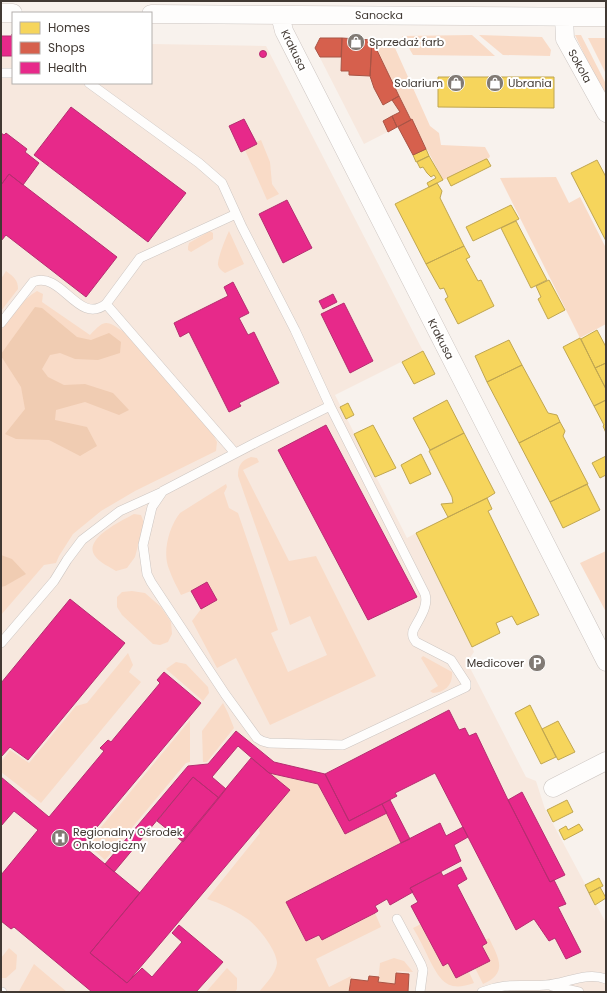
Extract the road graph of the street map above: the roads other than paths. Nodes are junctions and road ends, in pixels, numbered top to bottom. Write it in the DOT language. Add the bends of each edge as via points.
graph roads {
  1 [pos="313,8"];
  2 [pos="1,14"];
  3 [pos="12,14"];
  4 [pos="152,14"];
  5 [pos="280,15"];
  6 [pos="564,17"];
  7 [pos="606,17"];
  8 [pos="1,73"];
  9 [pos="12,73"];
  10 [pos="90,84"];
  11 [pos="606,113"];
  12 [pos="236,214"];
  13 [pos="106,304"];
  14 [pos="1,323"];
  15 [pos="330,406"];
  16 [pos="235,454"];
  17 [pos="163,491"];
  18 [pos="1,643"];
  19 [pos="606,662"];
  20 [pos="606,761"];
  21 [pos="552,788"];
  22 [pos="397,919"];
  23 [pos="606,979"];
  24 [pos="546,985"];
  25 [pos="420,992"];
  26 [pos="482,992"];
  27 [pos="579,992"];
  1 -- 5 [label="street, Sanocka"];
  1 -- 6 [label="street, Sanocka"];
  2 -- 3 [label="street"];
  4 -- 5 [label="street, Sanocka"];
  5 -- 19 [label="street, Krakusa" via="284,31"];
  6 -- 7 [label="street, Sanocka"];
  6 -- 11 [label="street, Sokola" via="565,39"];
  8 -- 9 [label="lane"];
  10 -- 12 [label="lane" via="217,177"];
  12 -- 13 [label="lane" via="140,258"];
  12 -- 15 [label="lane"];
  13 -- 14 [label="lane" via="95,310 84,308 53,284 39,280 34,282"];
  13 -- 16 [label="lane"];
  15 -- 16 [label="lane"];
  15 -- 17 [label="lane" via="427,599 412,636 416,642 451,660 466,687 343,745 269,743 257,738 225,694 147,574 143,545 152,507"];
  16 -- 17 [label="lane"];
  17 -- 18 [label="lane" via="120,511 82,540 54,581"];
  20 -- 21 [label="street"];
  22 -- 25 [label="lane" via="423,970"];
  23 -- 24 [label="lane" via="594,976"];
  24 -- 26 [label="lane" via="502,986"];
  24 -- 27 [label="lane"];
}
